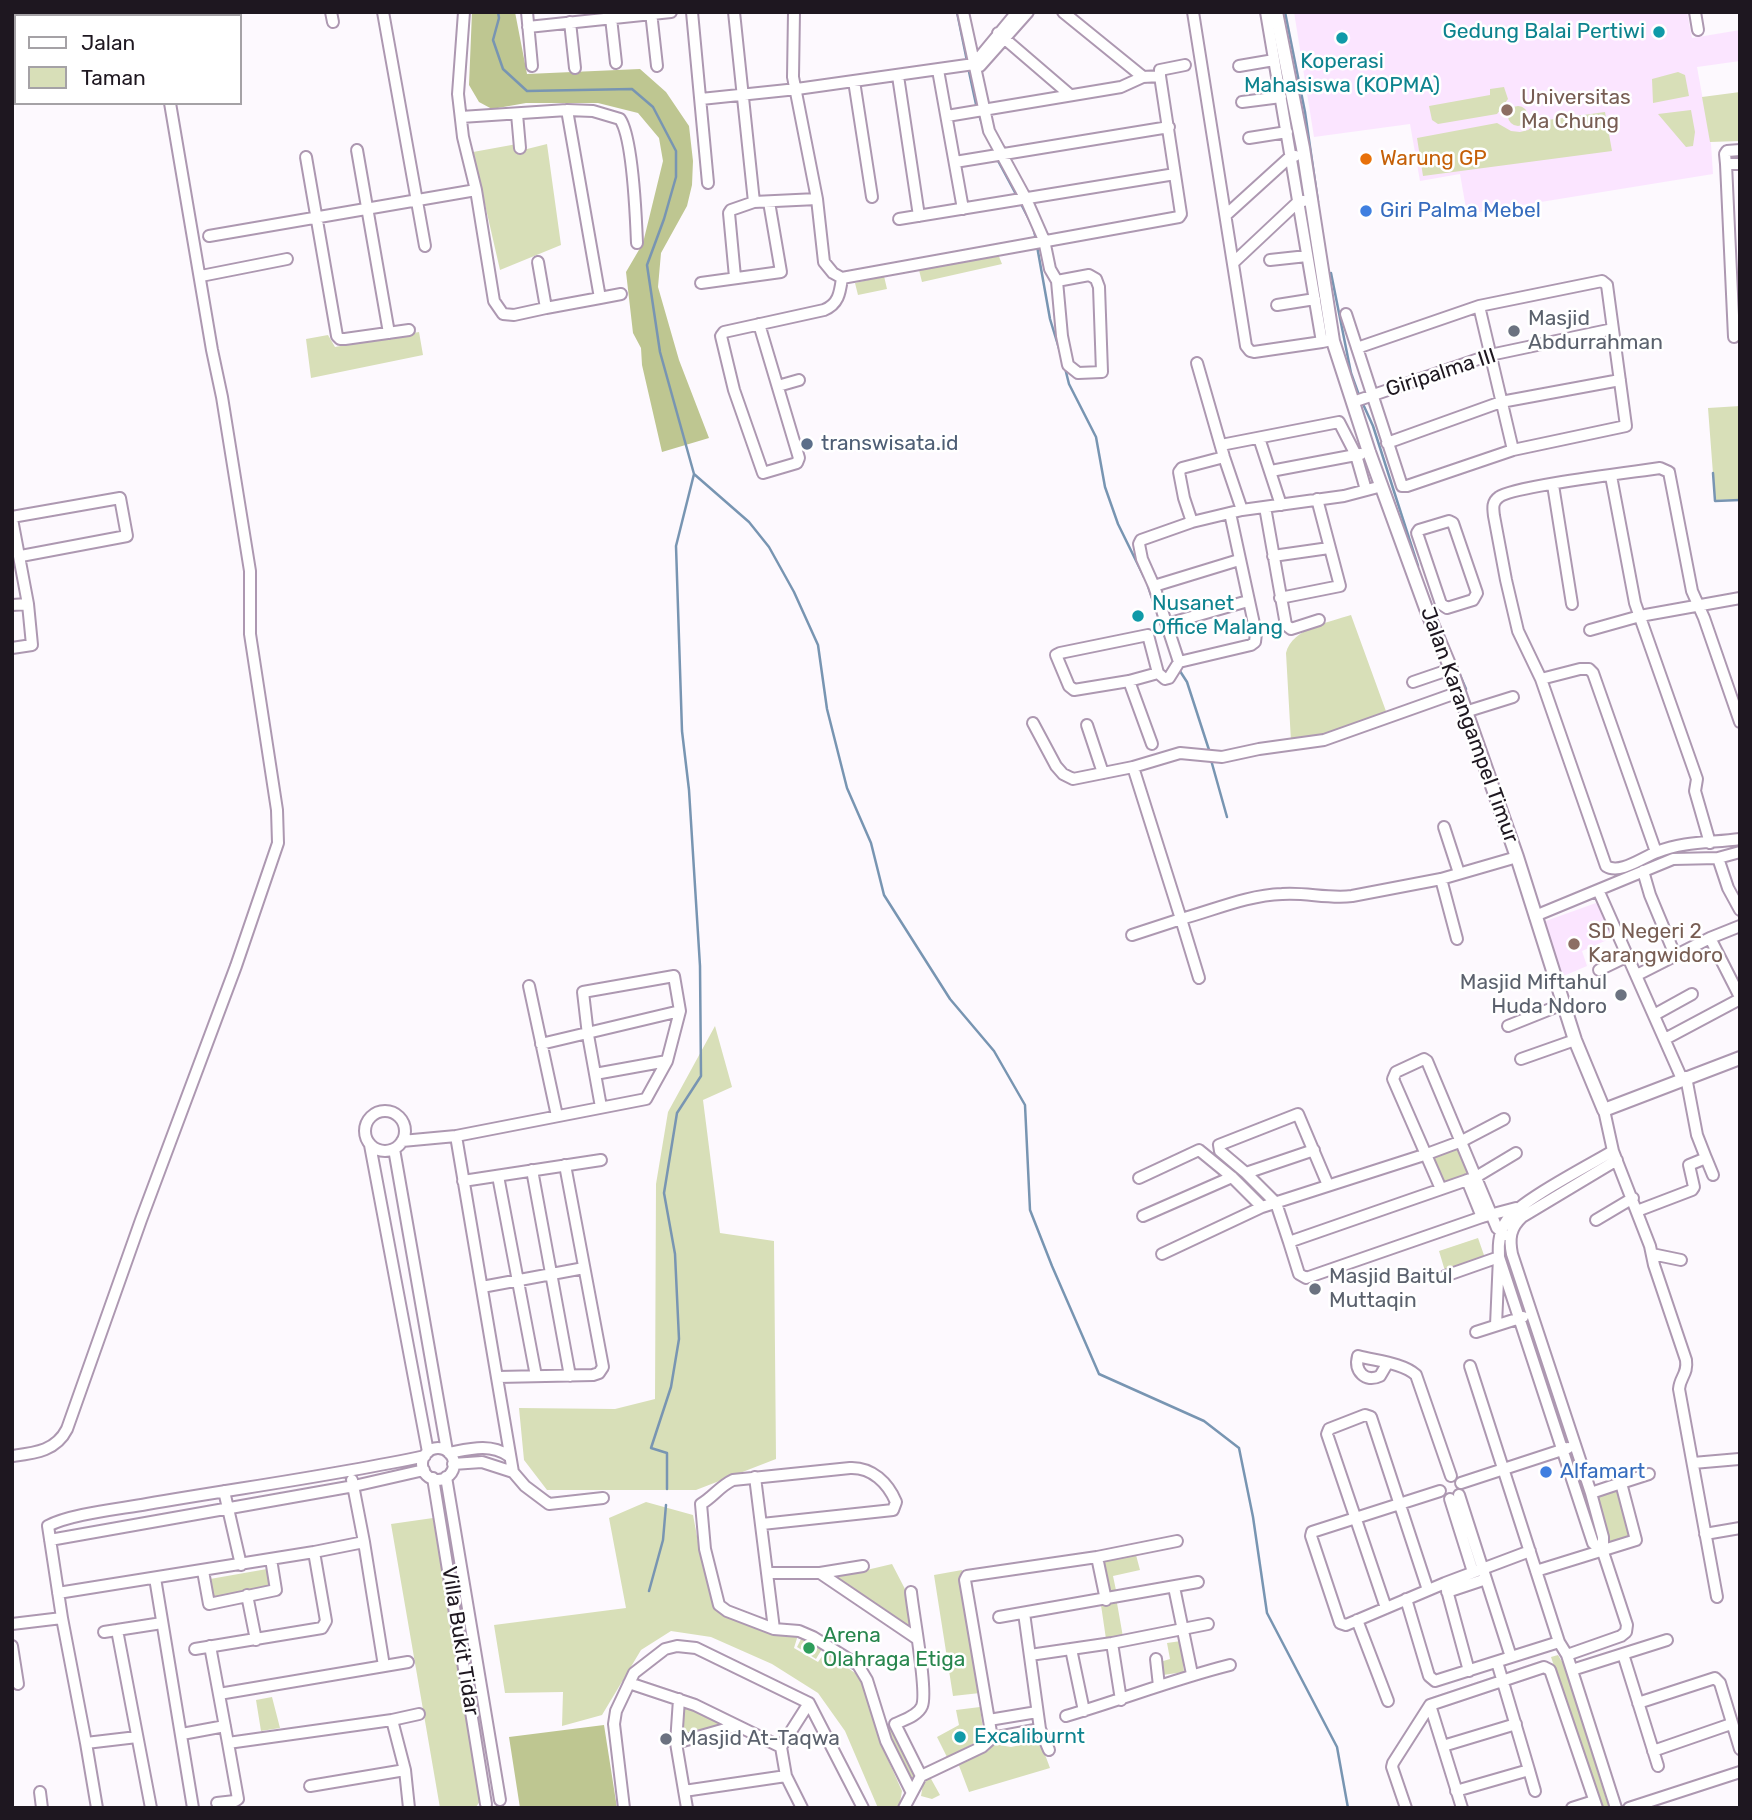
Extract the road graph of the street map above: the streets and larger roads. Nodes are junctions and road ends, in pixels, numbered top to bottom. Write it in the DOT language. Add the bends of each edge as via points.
graph roads {
  1 [pos="383,12"];
  2 [pos="464,12"];
  3 [pos="527,12"];
  4 [pos="671,12"];
  5 [pos="692,12"];
  6 [pos="734,12"];
  7 [pos="794,12"];
  8 [pos="963,12"];
  9 [pos="1017,12"];
  10 [pos="1028,12"];
  11 [pos="1063,12"];
  12 [pos="1193,12"];
  13 [pos="1266,12"];
  14 [pos="1276,12"];
  15 [pos="1695,12"];
  16 [pos="652,13"];
  17 [pos="611,18"];
  18 [pos="570,22"];
  19 [pos="528,27"];
  20 [pos="1698,30"];
  21 [pos="1000,36"];
  22 [pos="1274,60"];
  23 [pos="616,64"];
  24 [pos="1185,65"];
  25 [pos="532,66"];
  26 [pos="657,66"];
  27 [pos="972,66"];
  28 [pos="1238,66"];
  29 [pos="575,68"];
  30 [pos="938,70"];
  31 [pos="898,76"];
  32 [pos="1160,76"];
  33 [pos="1143,77"];
  34 [pos="854,81"];
  35 [pos="797,89"];
  36 [pos="1069,94"];
  37 [pos="743,95"];
  38 [pos="1281,97"];
  39 [pos="701,99"];
  40 [pos="1242,103"];
  41 [pos="170,105"];
  42 [pos="568,110"];
  43 [pos="980,112"];
  44 [pos="517,114"];
  45 [pos="947,116"];
  46 [pos="461,117"];
  47 [pos="1169,127"];
  48 [pos="1287,132"];
  49 [pos="1249,138"];
  50 [pos="520,148"];
  51 [pos="357,150"];
  52 [pos="1740,150"];
  53 [pos="996,154"];
  54 [pos="1298,155"];
  55 [pos="306,157"];
  56 [pos="955,162"];
  57 [pos="1726,164"];
  58 [pos="1740,164"];
  59 [pos="1175,174"];
  60 [pos="708,183"];
  61 [pos="476,190"];
  62 [pos="872,197"];
  63 [pos="817,199"];
  64 [pos="1021,199"];
  65 [pos="417,201"];
  66 [pos="1305,201"];
  67 [pos="754,202"];
  68 [pos="769,202"];
  69 [pos="368,209"];
  70 [pos="963,209"];
  71 [pos="1226,215"];
  72 [pos="919,216"];
  73 [pos="316,218"];
  74 [pos="899,219"];
  75 [pos="209,236"];
  76 [pos="1038,241"];
  77 [pos="637,243"];
  78 [pos="425,246"];
  79 [pos="1307,256"];
  80 [pos="288,259"];
  81 [pos="1270,260"];
  82 [pos="538,262"];
  83 [pos="1233,262"];
  84 [pos="201,276"];
  85 [pos="735,277"];
  86 [pos="842,278"];
  87 [pos="1057,281"];
  88 [pos="701,283"];
  89 [pos="621,294"];
  90 [pos="600,298"];
  91 [pos="1315,299"];
  92 [pos="1277,304"];
  93 [pos="1479,306"];
  94 [pos="546,308"];
  95 [pos="1346,314"];
  96 [pos="759,324"];
  97 [pos="1613,329"];
  98 [pos="409,330"];
  99 [pos="389,333"];
  100 [pos="1734,337"];
  101 [pos="1327,341"];
  102 [pos="1357,348"];
  103 [pos="1490,355"];
  104 [pos="1196,363"];
  105 [pos="799,380"];
  106 [pos="1620,380"];
  107 [pos="778,386"];
  108 [pos="1361,399"];
  109 [pos="1501,402"];
  110 [pos="1259,438"];
  111 [pos="1387,443"];
  112 [pos="1221,445"];
  113 [pos="1513,450"];
  114 [pos="1369,452"];
  115 [pos="1356,455"];
  116 [pos="1224,457"];
  117 [pos="1271,471"];
  118 [pos="1611,476"];
  119 [pos="1553,485"];
  120 [pos="1382,486"];
  121 [pos="1366,489"];
  122 [pos="1317,499"];
  123 [pos="1281,505"];
  124 [pos="1265,507"];
  125 [pos="1242,510"];
  126 [pos="1230,513"];
  127 [pos="12,518"];
  128 [pos="1192,522"];
  129 [pos="1329,548"];
  130 [pos="1273,555"];
  131 [pos="18,560"];
  132 [pos="1239,560"];
  133 [pos="1431,575"];
  134 [pos="1418,579"];
  135 [pos="1154,586"];
  136 [pos="1280,598"];
  137 [pos="1740,598"];
  138 [pos="1248,601"];
  139 [pos="28,604"];
  140 [pos="1572,604"];
  141 [pos="12,605"];
  142 [pos="1698,605"];
  143 [pos="1640,616"];
  144 [pos="1319,620"];
  145 [pos="1167,624"];
  146 [pos="1590,630"];
  147 [pos="12,648"];
  148 [pos="1178,665"];
  149 [pos="1451,669"];
  150 [pos="1158,673"];
  151 [pos="1541,679"];
  152 [pos="1129,681"];
  153 [pos="1413,682"];
  154 [pos="1459,692"];
  155 [pos="1513,697"];
  156 [pos="1465,712"];
  157 [pos="1740,722"];
  158 [pos="1032,723"];
  159 [pos="1087,725"];
  160 [pos="1152,744"];
  161 [pos="1133,767"];
  162 [pos="1103,773"];
  163 [pos="1444,827"];
  164 [pos="1740,839"];
  165 [pos="1710,843"];
  166 [pos="1656,852"];
  167 [pos="1740,852"];
  168 [pos="1517,857"];
  169 [pos="1718,858"];
  170 [pos="1643,871"];
  171 [pos="1459,873"];
  172 [pos="1441,879"];
  173 [pos="1599,892"];
  174 [pos="1740,910"];
  175 [pos="1535,916"];
  176 [pos="1181,919"];
  177 [pos="1740,926"];
  178 [pos="1132,935"];
  179 [pos="1710,938"];
  180 [pos="1457,939"];
  181 [pos="1675,955"];
  182 [pos="1628,956"];
  183 [pos="1599,970"];
  184 [pos="1637,975"];
  185 [pos="1199,978"];
  186 [pos="529,986"];
  187 [pos="1692,994"];
  188 [pos="1740,998"];
  189 [pos="1563,1004"];
  190 [pos="680,1011"];
  191 [pos="1654,1015"];
  192 [pos="1508,1026"];
  193 [pos="587,1035"];
  194 [pos="1665,1039"];
  195 [pos="1575,1040"];
  196 [pos="541,1044"];
  197 [pos="1740,1058"];
  198 [pos="1521,1059"];
  199 [pos="667,1061"];
  200 [pos="595,1074"];
  201 [pos="1684,1078"];
  202 [pos="601,1107"];
  203 [pos="1604,1110"];
  204 [pos="556,1116"];
  205 [pos="1504,1119"];
  206 [pos="456,1136"];
  207 [pos="1462,1140"];
  208 [pos="398,1145"];
  209 [pos="370,1146"];
  210 [pos="1314,1150"];
  211 [pos="1516,1153"];
  212 [pos="1427,1154"];
  213 [pos="1615,1155"];
  214 [pos="1706,1158"];
  215 [pos="601,1160"];
  216 [pos="565,1165"];
  217 [pos="532,1170"];
  218 [pos="1246,1173"];
  219 [pos="1713,1175"];
  220 [pos="498,1176"];
  221 [pos="1232,1177"];
  222 [pos="1139,1178"];
  223 [pos="1471,1179"];
  224 [pos="463,1181"];
  225 [pos="1328,1185"];
  226 [pos="1441,1189"];
  227 [pos="1633,1198"];
  228 [pos="1276,1203"];
  229 [pos="1262,1207"];
  230 [pos="1518,1208"];
  231 [pos="1637,1211"];
  232 [pos="1143,1216"];
  233 [pos="1487,1216"];
  234 [pos="1596,1220"];
  235 [pos="1505,1235"];
  236 [pos="1289,1242"];
  237 [pos="1162,1254"];
  238 [pos="1652,1254"];
  239 [pos="1499,1257"];
  240 [pos="1681,1260"];
  241 [pos="584,1268"];
  242 [pos="552,1274"];
  243 [pos="1445,1276"];
  244 [pos="518,1280"];
  245 [pos="482,1287"];
  246 [pos="1533,1314"];
  247 [pos="1520,1318"];
  248 [pos="1496,1325"];
  249 [pos="1476,1332"];
  250 [pos="1387,1364"];
  251 [pos="1470,1366"];
  252 [pos="536,1376"];
  253 [pos="570,1376"];
  254 [pos="498,1377"];
  255 [pos="1576,1445"];
  256 [pos="1563,1450"];
  257 [pos="448,1452"];
  258 [pos="426,1454"];
  259 [pos="12,1456"];
  260 [pos="509,1456"];
  261 [pos="1739,1460"];
  262 [pos="1693,1463"];
  263 [pos="453,1464"];
  264 [pos="1505,1469"];
  265 [pos="508,1470"];
  266 [pos="351,1472"];
  267 [pos="428,1474"];
  268 [pos="1650,1474"];
  269 [pos="446,1477"];
  270 [pos="755,1477"];
  271 [pos="1448,1477"];
  272 [pos="1461,1483"];
  273 [pos="1621,1483"];
  274 [pos="354,1486"];
  275 [pos="224,1490"];
  276 [pos="1440,1491"];
  277 [pos="1591,1493"];
  278 [pos="1455,1497"];
  279 [pos="603,1498"];
  280 [pos="1401,1504"];
  281 [pos="228,1507"];
  282 [pos="1356,1516"];
  283 [pos="762,1524"];
  284 [pos="1740,1528"];
  285 [pos="1705,1534"];
  286 [pos="50,1540"];
  287 [pos="1177,1541"];
  288 [pos="365,1542"];
  289 [pos="1530,1551"];
  290 [pos="314,1552"];
  291 [pos="1603,1552"];
  292 [pos="1097,1557"];
  293 [pos="271,1559"];
  294 [pos="241,1564"];
  295 [pos="863,1566"];
  296 [pos="203,1570"];
  297 [pos="1536,1571"];
  298 [pos="768,1573"];
  299 [pos="820,1573"];
  300 [pos="1481,1573"];
  301 [pos="155,1578"];
  302 [pos="1198,1582"];
  303 [pos="1174,1587"];
  304 [pos="1446,1588"];
  305 [pos="1428,1590"];
  306 [pos="911,1592"];
  307 [pos="58,1593"];
  308 [pos="247,1595"];
  309 [pos="1717,1597"];
  310 [pos="1106,1600"];
  311 [pos="1406,1600"];
  312 [pos="1386,1608"];
  313 [pos="1024,1613"];
  314 [pos="999,1617"];
  315 [pos="62,1618"];
  316 [pos="1357,1620"];
  317 [pos="162,1623"];
  318 [pos="12,1624"];
  319 [pos="1208,1624"];
  320 [pos="774,1629"];
  321 [pos="1183,1629"];
  322 [pos="117,1630"];
  323 [pos="104,1632"];
  324 [pos="916,1638"];
  325 [pos="256,1640"];
  326 [pos="1667,1640"];
  327 [pos="1559,1642"];
  328 [pos="1112,1643"];
  329 [pos="210,1646"];
  330 [pos="12,1647"];
  331 [pos="195,1649"];
  332 [pos="1071,1650"];
  333 [pos="1623,1654"];
  334 [pos="1030,1655"];
  335 [pos="1567,1655"];
  336 [pos="1511,1657"];
  337 [pos="1156,1659"];
  338 [pos="408,1662"];
  339 [pos="1497,1662"];
  340 [pos="1230,1665"];
  341 [pos="384,1666"];
  342 [pos="1572,1670"];
  343 [pos="1469,1671"];
  344 [pos="1192,1674"];
  345 [pos="1503,1680"];
  346 [pos="628,1683"];
  347 [pos="18,1684"];
  348 [pos="1159,1686"];
  349 [pos="219,1694"];
  350 [pos="679,1699"];
  351 [pos="1121,1700"];
  352 [pos="1388,1701"];
  353 [pos="809,1703"];
  354 [pos="1639,1703"];
  355 [pos="1430,1705"];
  356 [pos="1084,1711"];
  357 [pos="1037,1712"];
  358 [pos="419,1714"];
  359 [pos="1066,1716"];
  360 [pos="392,1720"];
  361 [pos="989,1720"];
  362 [pos="880,1721"];
  363 [pos="895,1724"];
  364 [pos="1516,1724"];
  365 [pos="1731,1724"];
  366 [pos="225,1726"];
  367 [pos="736,1726"];
  368 [pos="1040,1729"];
  369 [pos="182,1734"];
  370 [pos="137,1737"];
  371 [pos="992,1738"];
  372 [pos="86,1743"];
  373 [pos="228,1743"];
  374 [pos="676,1743"];
  375 [pos="1443,1746"];
  376 [pos="781,1747"];
  377 [pos="1740,1749"];
  378 [pos="1049,1750"];
  379 [pos="1653,1751"];
  380 [pos="1658,1766"];
  381 [pos="405,1770"];
  382 [pos="1529,1770"];
  383 [pos="1740,1772"];
  384 [pos="786,1776"];
  385 [pos="921,1776"];
  386 [pos="310,1786"];
  387 [pos="684,1791"];
  388 [pos="1456,1791"];
  389 [pos="1535,1791"];
  390 [pos="40,1793"];
  391 [pos="912,1793"];
  392 [pos="1672,1802"];
  393 [pos="217,1803"];
  394 [pos="504,1804"];
  395 [pos="1595,1804"];
  396 [pos="485,1806"];
  397 [pos="42,1808"];
  398 [pos="97,1808"];
  399 [pos="151,1808"];
  400 [pos="193,1808"];
  401 [pos="410,1808"];
  402 [pos="624,1808"];
  403 [pos="687,1808"];
  404 [pos="802,1808"];
  405 [pos="863,1808"];
  406 [pos="904,1808"];
  407 [pos="1406,1808"];
  408 [pos="1462,1808"];
  409 [pos="1572,1808"];
  410 [pos="1616,1808"];
  411 [pos="1629,1808"];
  1 -- 65 [label="street"];
  2 -- 46 [label="street" via="458,94"];
  3 -- 19 [label="street"];
  4 -- 16 [label="street"];
  5 -- 39 [label="street"];
  6 -- 37 [label="street"];
  7 -- 35 [label="street" via="793,77"];
  8 -- 27 [label="street"];
  9 -- 21 [label="street"];
  10 -- 21 [label="street"];
  11 -- 33 [label="street"];
  12 -- 71 [label="street"];
  13 -- 22 [label="street, Jalan Karangampel Timur"];
  14 -- 54 [label="street, Jalan Karangampel Timur"];
  15 -- 20 [label="street"];
  16 -- 17 [label="street"];
  16 -- 26 [label="street"];
  17 -- 18 [label="street"];
  17 -- 23 [label="street"];
  18 -- 19 [label="street"];
  18 -- 29 [label="street"];
  19 -- 25 [label="street"];
  21 -- 27 [label="street"];
  21 -- 36 [label="street"];
  22 -- 28 [label="street"];
  22 -- 38 [label="street, Jalan Karangampel Timur"];
  24 -- 32 [label="street" via="1160,70"];
  27 -- 30 [label="street"];
  27 -- 43 [label="street"];
  30 -- 31 [label="street"];
  30 -- 45 [label="street"];
  31 -- 34 [label="street"];
  31 -- 72 [label="street"];
  32 -- 33 [label="street"];
  32 -- 47 [label="street"];
  33 -- 36 [label="street" via="1121,87"];
  34 -- 35 [label="street"];
  34 -- 62 [label="street"];
  35 -- 37 [label="street"];
  35 -- 63 [label="street"];
  36 -- 43 [label="street"];
  37 -- 39 [label="street"];
  37 -- 67 [label="street"];
  38 -- 40 [label="street"];
  38 -- 48 [label="street, Jalan Karangampel Timur"];
  39 -- 60 [label="street"];
  41 -- 84 [label="street"];
  42 -- 44 [label="street"];
  42 -- 77 [label="street" via="604,114 624,124"];
  42 -- 90 [label="street"];
  43 -- 45 [label="street"];
  43 -- 53 [label="street"];
  44 -- 46 [label="street"];
  44 -- 50 [label="street"];
  45 -- 56 [label="street"];
  46 -- 61 [label="street"];
  47 -- 53 [label="street"];
  47 -- 59 [label="street"];
  48 -- 49 [label="street"];
  48 -- 54 [label="street, Jalan Karangampel Timur"];
  51 -- 69 [label="street"];
  52 -- 57 [label="street" via="1726,152"];
  53 -- 56 [label="street"];
  53 -- 64 [label="street"];
  54 -- 66 [label="street, Jalan Karangampel Timur"];
  54 -- 71 [label="street"];
  55 -- 73 [label="street"];
  56 -- 70 [label="street"];
  57 -- 58 [label="street"];
  57 -- 100 [label="street"];
  59 -- 64 [label="street"];
  59 -- 76 [label="street" via="1179,217"];
  61 -- 65 [label="street"];
  61 -- 94 [label="street" via="499,311 514,315"];
  63 -- 68 [label="street"];
  63 -- 86 [label="street" via="824,262"];
  64 -- 70 [label="street"];
  64 -- 76 [label="street"];
  65 -- 69 [label="street"];
  65 -- 78 [label="street"];
  66 -- 79 [label="street, Jalan Karangampel Timur"];
  66 -- 83 [label="street"];
  66 -- 101 [label="street, Jalan Karangampel Timur"];
  67 -- 68 [label="street"];
  67 -- 85 [label="street" via="729,213"];
  68 -- 85 [label="street" via="781,272"];
  69 -- 73 [label="street"];
  69 -- 99 [label="street"];
  70 -- 72 [label="street"];
  71 -- 83 [label="street"];
  72 -- 74 [label="street"];
  73 -- 75 [label="street"];
  73 -- 99 [label="street" via="337,336"];
  76 -- 86 [label="street"];
  76 -- 87 [label="street"];
  79 -- 81 [label="street"];
  79 -- 91 [label="street, Jalan Karangampel Timur"];
  80 -- 84 [label="street"];
  82 -- 94 [label="street"];
  83 -- 101 [label="street" via="1248,349 1254,352"];
  84 -- 259 [label="street" via="250,571 250,634 277,810 278,844 67,1429 51,1448"];
  85 -- 88 [label="street"];
  86 -- 96 [label="street" via="840,293 830,308"];
  87 -- 87 [label="street" via="1068,365 1078,373 1102,372 1096,279 1089,275"];
  89 -- 90 [label="street"];
  90 -- 94 [label="street"];
  91 -- 92 [label="street"];
  91 -- 101 [label="street, Jalan Karangampel Timur"];
  93 -- 97 [label="street" via="1602,281 1607,285"];
  93 -- 102 [label="street"];
  93 -- 103 [label="street"];
  95 -- 102 [label="street"];
  96 -- 107 [label="street"];
  96 -- 107 [label="street" via="724,332 720,339 764,472 799,461"];
  97 -- 103 [label="street, Giripalma III"];
  97 -- 106 [label="street"];
  98 -- 99 [label="street"];
  101 -- 108 [label="street, Jalan Karangampel Timur"];
  102 -- 108 [label="street"];
  103 -- 108 [label="street, Giripalma III"];
  103 -- 109 [label="street"];
  104 -- 112 [label="street"];
  105 -- 107 [label="street"];
  106 -- 109 [label="street"];
  106 -- 113 [label="street" via="1626,426"];
  108 -- 111 [label="street"];
  108 -- 114 [label="street, Jalan Karangampel Timur"];
  109 -- 111 [label="street"];
  109 -- 113 [label="street"];
  110 -- 112 [label="street"];
  110 -- 115 [label="street" via="1339,422"];
  110 -- 117 [label="street"];
  111 -- 113 [label="street" via="1402,486"];
  112 -- 116 [label="street"];
  114 -- 115 [label="street"];
  114 -- 120 [label="street, Jalan Karangampel Timur"];
  115 -- 117 [label="street"];
  115 -- 121 [label="street"];
  116 -- 125 [label="street"];
  116 -- 128 [label="street" via="1180,469 1178,477"];
  117 -- 123 [label="street"];
  118 -- 119 [label="street"];
  118 -- 142 [label="street" via="1660,468 1669,472"];
  118 -- 143 [label="street"];
  119 -- 140 [label="street"];
  119 -- 151 [label="street" via="1509,492 1493,505 1518,631"];
  120 -- 121 [label="street"];
  120 -- 134 [label="street, Jalan Karangampel Timur"];
  121 -- 122 [label="street"];
  122 -- 123 [label="street"];
  122 -- 129 [label="street"];
  123 -- 124 [label="street"];
  124 -- 125 [label="street"];
  124 -- 130 [label="street"];
  125 -- 126 [label="street"];
  126 -- 128 [label="street"];
  126 -- 132 [label="street"];
  127 -- 131 [label="street"];
  127 -- 131 [label="street" via="120,498 127,536"];
  128 -- 135 [label="street" via="1139,544"];
  129 -- 130 [label="street"];
  129 -- 136 [label="street" via="1340,586"];
  130 -- 136 [label="street"];
  131 -- 139 [label="street"];
  132 -- 135 [label="street"];
  132 -- 138 [label="street"];
  133 -- 133 [label="street" via="1418,531 1451,522 1475,599 1444,608"];
  133 -- 134 [label="street" via="1426,581"];
  134 -- 149 [label="street, Jalan Karangampel Timur"];
  135 -- 145 [label="street"];
  136 -- 144 [label="street" via="1288,628"];
  137 -- 142 [label="street"];
  138 -- 145 [label="street"];
  138 -- 148 [label="street" via="1255,642"];
  139 -- 141 [label="street"];
  139 -- 147 [label="street" via="32,645"];
  142 -- 143 [label="street"];
  142 -- 157 [label="street"];
  143 -- 146 [label="street"];
  143 -- 165 [label="street" via="1697,779 1695,791"];
  145 -- 148 [label="street"];
  148 -- 150 [label="street" via="1165,679"];
  149 -- 153 [label="street"];
  149 -- 154 [label="street, Jalan Karangampel Timur"];
  150 -- 152 [label="street"];
  150 -- 152 [label="street" via="1150,638 1144,634 1056,655 1074,690"];
  151 -- 166 [label="street" via="1580,669 1593,673"];
  151 -- 166 [label="street" via="1605,866 1617,869"];
  152 -- 160 [label="street"];
  154 -- 156 [label="street, Jalan Karangampel Timur"];
  154 -- 161 [label="street" via="1337,737 1222,757 1180,753"];
  155 -- 156 [label="street"];
  156 -- 168 [label="street, Jalan Karangampel Timur"];
  158 -- 162 [label="street" via="1063,774 1073,779"];
  159 -- 162 [label="street"];
  161 -- 162 [label="street"];
  161 -- 176 [label="street"];
  163 -- 171 [label="street"];
  164 -- 165 [label="street"];
  165 -- 166 [label="street" via="1679,844"];
  167 -- 169 [label="street"];
  168 -- 171 [label="street"];
  168 -- 175 [label="street, Jalan Karangampel Timur"];
  169 -- 170 [label="street" via="1681,857"];
  169 -- 174 [label="street"];
  170 -- 173 [label="street"];
  170 -- 181 [label="street"];
  171 -- 172 [label="street"];
  172 -- 176 [label="street" via="1338,898 1270,895"];
  172 -- 180 [label="street"];
  173 -- 175 [label="street"];
  173 -- 182 [label="street"];
  175 -- 189 [label="street, Jalan Karangampel Timur"];
  176 -- 178 [label="street"];
  176 -- 185 [label="street"];
  177 -- 179 [label="street"];
  179 -- 181 [label="street"];
  179 -- 188 [label="street"];
  181 -- 184 [label="street"];
  182 -- 183 [label="street"];
  182 -- 184 [label="street"];
  184 -- 191 [label="street"];
  186 -- 196 [label="street"];
  187 -- 191 [label="street"];
  188 -- 194 [label="street"];
  189 -- 192 [label="street"];
  189 -- 195 [label="street, Jalan Karangampel Timur"];
  190 -- 193 [label="street"];
  190 -- 193 [label="street" via="674,976 583,992"];
  190 -- 199 [label="street"];
  191 -- 194 [label="street"];
  193 -- 196 [label="street"];
  193 -- 200 [label="street"];
  194 -- 201 [label="street"];
  195 -- 198 [label="street"];
  195 -- 203 [label="street, Jalan Karangampel Timur"];
  196 -- 204 [label="street"];
  197 -- 201 [label="street"];
  199 -- 200 [label="street"];
  199 -- 202 [label="street" via="646,1099"];
  200 -- 202 [label="street"];
  201 -- 203 [label="street"];
  201 -- 214 [label="street"];
  202 -- 204 [label="street"];
  203 -- 213 [label="street, Jalan Karangampel Timur"];
  204 -- 206 [label="street"];
  205 -- 207 [label="street"];
  206 -- 208 [label="street"];
  206 -- 224 [label="street"];
  207 -- 212 [label="street"];
  207 -- 212 [label="street" via="1427,1061 1421,1060 1396,1072 1393,1079"];
  207 -- 223 [label="street"];
  208 -- 209 [label="street" via="379,1151"];
  208 -- 209 [label="street" via="405,1132 401,1119 384,1111 372,1115 366,1124"];
  208 -- 257 [label="street"];
  209 -- 258 [label="street"];
  210 -- 218 [label="street"];
  210 -- 218 [label="street" via="1295,1114 1219,1145"];
  210 -- 225 [label="street"];
  211 -- 223 [label="street"];
  212 -- 225 [label="street"];
  212 -- 226 [label="street"];
  213 -- 227 [label="street, Jalan Karangampel Timur"];
  213 -- 230 [label="street"];
  213 -- 235 [label="street" via="1522,1217"];
  214 -- 219 [label="street"];
  214 -- 231 [label="street" via="1689,1165 1692,1190"];
  215 -- 216 [label="street"];
  216 -- 217 [label="street"];
  216 -- 241 [label="street"];
  217 -- 220 [label="street"];
  217 -- 242 [label="street"];
  218 -- 228 [label="street"];
  220 -- 224 [label="street"];
  220 -- 244 [label="street"];
  221 -- 222 [label="street" via="1199,1150"];
  221 -- 229 [label="street"];
  221 -- 232 [label="street"];
  223 -- 226 [label="street"];
  223 -- 233 [label="street"];
  224 -- 245 [label="street"];
  225 -- 228 [label="street"];
  226 -- 236 [label="street"];
  227 -- 231 [label="street, Jalan Karangampel Timur"];
  227 -- 234 [label="street"];
  228 -- 229 [label="street"];
  228 -- 236 [label="street"];
  229 -- 237 [label="street"];
  230 -- 233 [label="street"];
  230 -- 235 [label="street" via="1505,1221"];
  231 -- 238 [label="street, Jalan Karangampel Timur"];
  233 -- 235 [label="street"];
  233 -- 236 [label="street" via="1306,1278 1299,1274"];
  235 -- 239 [label="street"];
  235 -- 246 [label="street"];
  238 -- 240 [label="street"];
  238 -- 262 [label="street, Jalan Karangampel Timur" via="1688,1370 1679,1390"];
  239 -- 243 [label="street"];
  239 -- 247 [label="street"];
  239 -- 248 [label="street"];
  241 -- 242 [label="street"];
  241 -- 253 [label="street" via="603,1367 599,1373"];
  242 -- 244 [label="street"];
  242 -- 253 [label="street"];
  244 -- 245 [label="street"];
  244 -- 252 [label="street"];
  245 -- 254 [label="street"];
  246 -- 247 [label="street"];
  246 -- 255 [label="street"];
  247 -- 248 [label="street"];
  247 -- 256 [label="street"];
  248 -- 249 [label="street"];
  250 -- 271 [label="street" via="1411,1371"];
  251 -- 264 [label="street"];
  252 -- 253 [label="street"];
  252 -- 254 [label="street"];
  254 -- 260 [label="street"];
  255 -- 256 [label="street"];
  255 -- 277 [label="street"];
  256 -- 264 [label="street"];
  256 -- 291 [label="street" via="1593,1543"];
  257 -- 258 [label="street" via="436,1448"];
  257 -- 260 [label="street" via="489,1447"];
  257 -- 263 [label="street"];
  258 -- 266 [label="street"];
  258 -- 267 [label="street" via="422,1463"];
  260 -- 265 [label="street"];
  261 -- 262 [label="street"];
  262 -- 285 [label="street, Jalan Karangampel Timur"];
  263 -- 265 [label="street" via="482,1462"];
  263 -- 269 [label="street"];
  264 -- 272 [label="street"];
  264 -- 289 [label="street"];
  265 -- 279 [label="street" via="548,1504"];
  266 -- 274 [label="street"];
  266 -- 275 [label="street"];
  267 -- 269 [label="street"];
  267 -- 274 [label="street"];
  267 -- 396 [label="street, Villa Bukit Tidar"];
  268 -- 273 [label="street"];
  269 -- 394 [label="street, Villa Bukit Tidar"];
  270 -- 283 [label="street"];
  270 -- 283 [label="street" via="857,1468 884,1481 896,1502 893,1510"];
  270 -- 320 [label="street" via="733,1480 701,1504 705,1549 719,1605"];
  271 -- 272 [label="street"];
  271 -- 276 [label="street" via="1440,1483"];
  272 -- 278 [label="street"];
  273 -- 277 [label="street"];
  273 -- 291 [label="street" via="1637,1538"];
  274 -- 281 [label="street"];
  274 -- 288 [label="street"];
  275 -- 281 [label="street"];
  275 -- 286 [label="street" via="65,1520 48,1526"];
  276 -- 278 [label="street"];
  276 -- 280 [label="street"];
  277 -- 291 [label="street"];
  278 -- 300 [label="street"];
  280 -- 282 [label="street"];
  280 -- 282 [label="street" via="1371,1417 1365,1415 1329,1429 1327,1434"];
  280 -- 305 [label="street"];
  281 -- 286 [label="street"];
  281 -- 294 [label="street"];
  282 -- 312 [label="street"];
  282 -- 316 [label="street" via="1314,1530 1311,1536 1340,1623"];
  283 -- 298 [label="street"];
  284 -- 285 [label="street"];
  285 -- 309 [label="street, Jalan Karangampel Timur"];
  286 -- 307 [label="street"];
  287 -- 292 [label="street"];
  288 -- 290 [label="street"];
  288 -- 341 [label="street"];
  289 -- 297 [label="street"];
  289 -- 300 [label="street"];
  290 -- 293 [label="street"];
  290 -- 325 [label="street" via="326,1624"];
  291 -- 297 [label="street"];
  291 -- 335 [label="street" via="1626,1632"];
  292 -- 310 [label="street"];
  292 -- 361 [label="street" via="967,1576"];
  293 -- 294 [label="street"];
  293 -- 308 [label="street" via="276,1590"];
  294 -- 296 [label="street"];
  295 -- 299 [label="street"];
  296 -- 301 [label="street"];
  296 -- 308 [label="street" via="209,1604"];
  297 -- 327 [label="street"];
  298 -- 299 [label="street"];
  298 -- 320 [label="street"];
  299 -- 324 [label="street"];
  300 -- 304 [label="street"];
  300 -- 336 [label="street"];
  301 -- 307 [label="street"];
  301 -- 317 [label="street"];
  302 -- 303 [label="street"];
  303 -- 310 [label="street"];
  303 -- 321 [label="street"];
  304 -- 305 [label="street"];
  304 -- 343 [label="street"];
  305 -- 311 [label="street"];
  306 -- 324 [label="street"];
  307 -- 315 [label="street"];
  308 -- 325 [label="street"];
  310 -- 313 [label="street"];
  311 -- 312 [label="street"];
  311 -- 343 [label="street" via="1431,1678 1440,1681"];
  312 -- 316 [label="street"];
  313 -- 314 [label="street"];
  313 -- 334 [label="street"];
  315 -- 318 [label="street"];
  315 -- 372 [label="street"];
  316 -- 352 [label="street"];
  317 -- 322 [label="street"];
  317 -- 369 [label="street"];
  319 -- 321 [label="street"];
  320 -- 362 [label="street" via="813,1637 858,1665"];
  321 -- 328 [label="street"];
  321 -- 344 [label="street"];
  322 -- 323 [label="street"];
  322 -- 370 [label="street"];
  324 -- 363 [label="street" via="923,1704"];
  325 -- 329 [label="street"];
  326 -- 333 [label="street"];
  327 -- 335 [label="street"];
  327 -- 336 [label="street"];
  328 -- 332 [label="street"];
  328 -- 351 [label="street"];
  329 -- 331 [label="street"];
  329 -- 349 [label="street"];
  330 -- 347 [label="street"];
  332 -- 334 [label="street"];
  332 -- 356 [label="street"];
  333 -- 342 [label="street"];
  333 -- 354 [label="street"];
  334 -- 357 [label="street"];
  335 -- 342 [label="street"];
  336 -- 339 [label="street"];
  337 -- 348 [label="street"];
  338 -- 341 [label="street"];
  339 -- 343 [label="street"];
  339 -- 345 [label="street"];
  340 -- 344 [label="street"];
  341 -- 349 [label="street"];
  342 -- 410 [label="street"];
  344 -- 348 [label="street"];
  345 -- 355 [label="street"];
  345 -- 364 [label="street"];
  345 -- 395 [label="street" via="1544,1667 1550,1670"];
  346 -- 350 [label="street"];
  346 -- 353 [label="street" via="665,1649 696,1648"];
  346 -- 402 [label="street" via="614,1724"];
  348 -- 351 [label="street"];
  349 -- 366 [label="street"];
  350 -- 367 [label="street"];
  350 -- 374 [label="street"];
  351 -- 356 [label="street"];
  353 -- 376 [label="street"];
  353 -- 405 [label="street"];
  354 -- 365 [label="street" via="1715,1678"];
  354 -- 379 [label="street"];
  355 -- 375 [label="street"];
  355 -- 407 [label="street" via="1392,1767"];
  356 -- 359 [label="street"];
  357 -- 361 [label="street"];
  357 -- 368 [label="street"];
  358 -- 360 [label="street"];
  360 -- 373 [label="street"];
  360 -- 381 [label="street"];
  361 -- 371 [label="street"];
  362 -- 363 [label="street"];
  362 -- 391 [label="street"];
  363 -- 385 [label="street"];
  364 -- 375 [label="street"];
  364 -- 382 [label="street"];
  365 -- 377 [label="street"];
  365 -- 379 [label="street"];
  366 -- 369 [label="street"];
  366 -- 373 [label="street"];
  367 -- 374 [label="street"];
  367 -- 376 [label="street"];
  368 -- 371 [label="street"];
  368 -- 378 [label="street"];
  369 -- 400 [label="street"];
  370 -- 372 [label="street"];
  370 -- 399 [label="street"];
  371 -- 385 [label="street"];
  372 -- 398 [label="street"];
  373 -- 393 [label="street" via="238,1799"];
  374 -- 387 [label="street"];
  375 -- 388 [label="street"];
  376 -- 384 [label="street"];
  379 -- 380 [label="street"];
  381 -- 386 [label="street"];
  381 -- 401 [label="street"];
  382 -- 388 [label="street"];
  382 -- 389 [label="street"];
  383 -- 392 [label="street"];
  384 -- 387 [label="street"];
  384 -- 404 [label="street"];
  385 -- 391 [label="street"];
  387 -- 403 [label="street"];
  388 -- 408 [label="street"];
  390 -- 397 [label="street"];
  391 -- 406 [label="street"];
  392 -- 411 [label="street"];
  394 -- 396 [label="street" via="492,1800"];
  395 -- 409 [label="street"];
}
